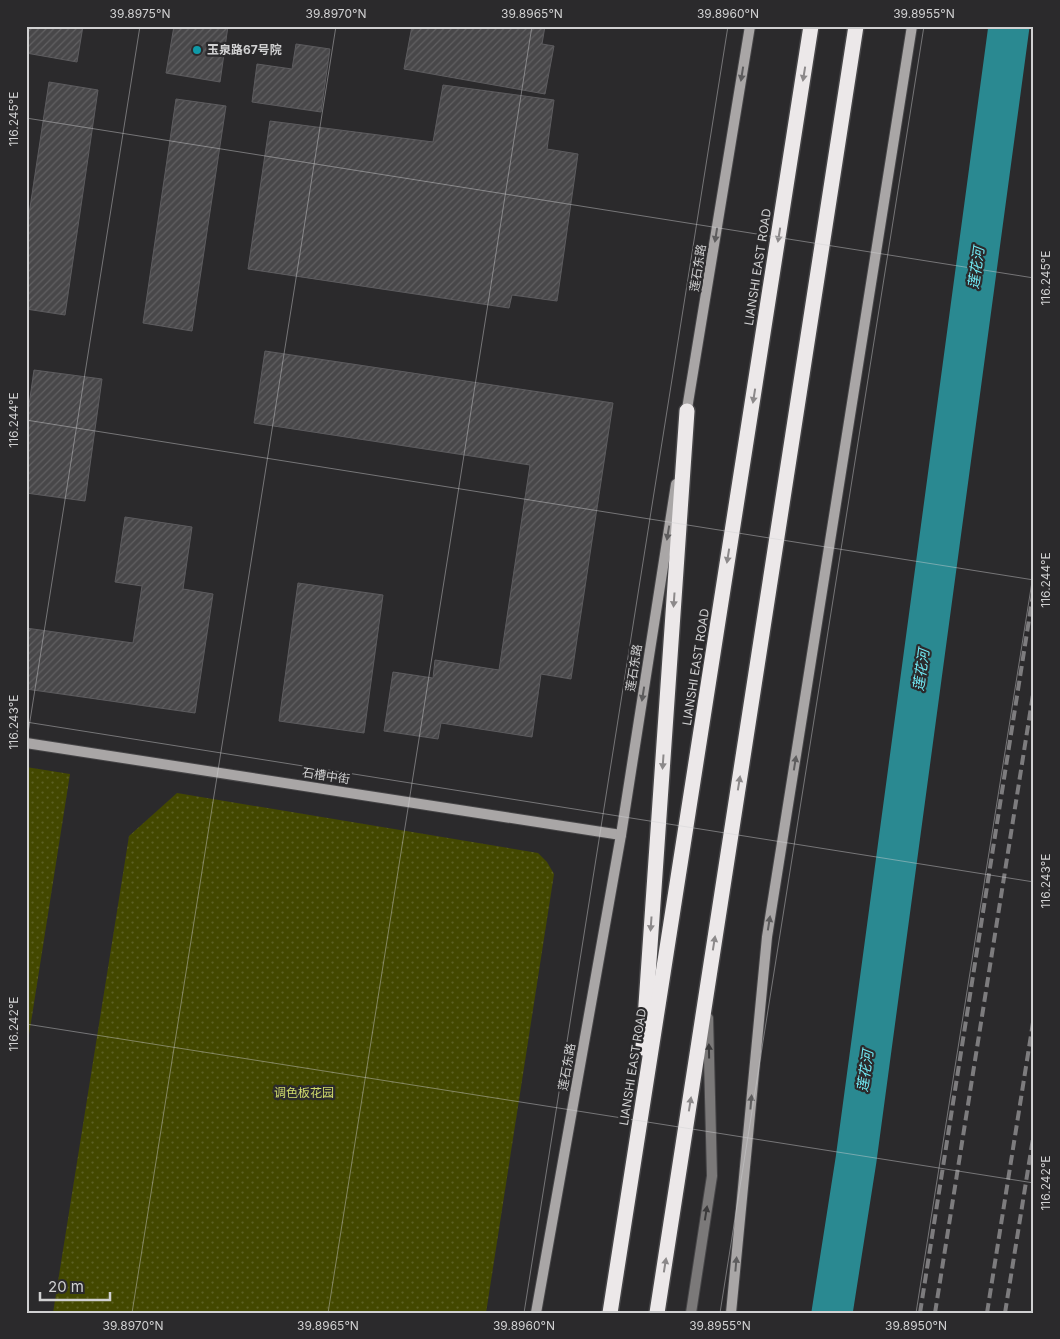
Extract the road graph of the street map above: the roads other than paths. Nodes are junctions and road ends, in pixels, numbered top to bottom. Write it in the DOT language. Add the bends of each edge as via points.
graph roads {
  1 [pos="750,26"];
  2 [pos="811,26"];
  3 [pos="856,26"];
  4 [pos="912,26"];
  5 [pos="687,411"];
  6 [pos="26,743"];
  7 [pos="621,835"];
  8 [pos="707,991"];
  9 [pos="636,1151"];
  10 [pos="536,1313"];
  11 [pos="610,1313"];
  12 [pos="657,1313"];
  13 [pos="691,1313"];
  14 [pos="731,1313"];
  1 -- 5 [label="street, 莲石东路, one-way"];
  2 -- 9 [label="highway, LIANSHI EAST ROAD, one-way"];
  8 -- 3 [label="highway, one-way"];
  14 -- 4 [label="street, one-way" via="767,936"];
  5 -- 7 [label="street, 莲石东路, one-way"];
  5 -- 9 [label="highway, one-way"];
  6 -- 7 [label="street, 石槽中街"];
  7 -- 10 [label="street, 莲石东路"];
  12 -- 8 [label="highway, one-way"];
  13 -- 8 [label="lane, one-way" via="712,1176"];
  9 -- 11 [label="highway, LIANSHI EAST ROAD"];
}
